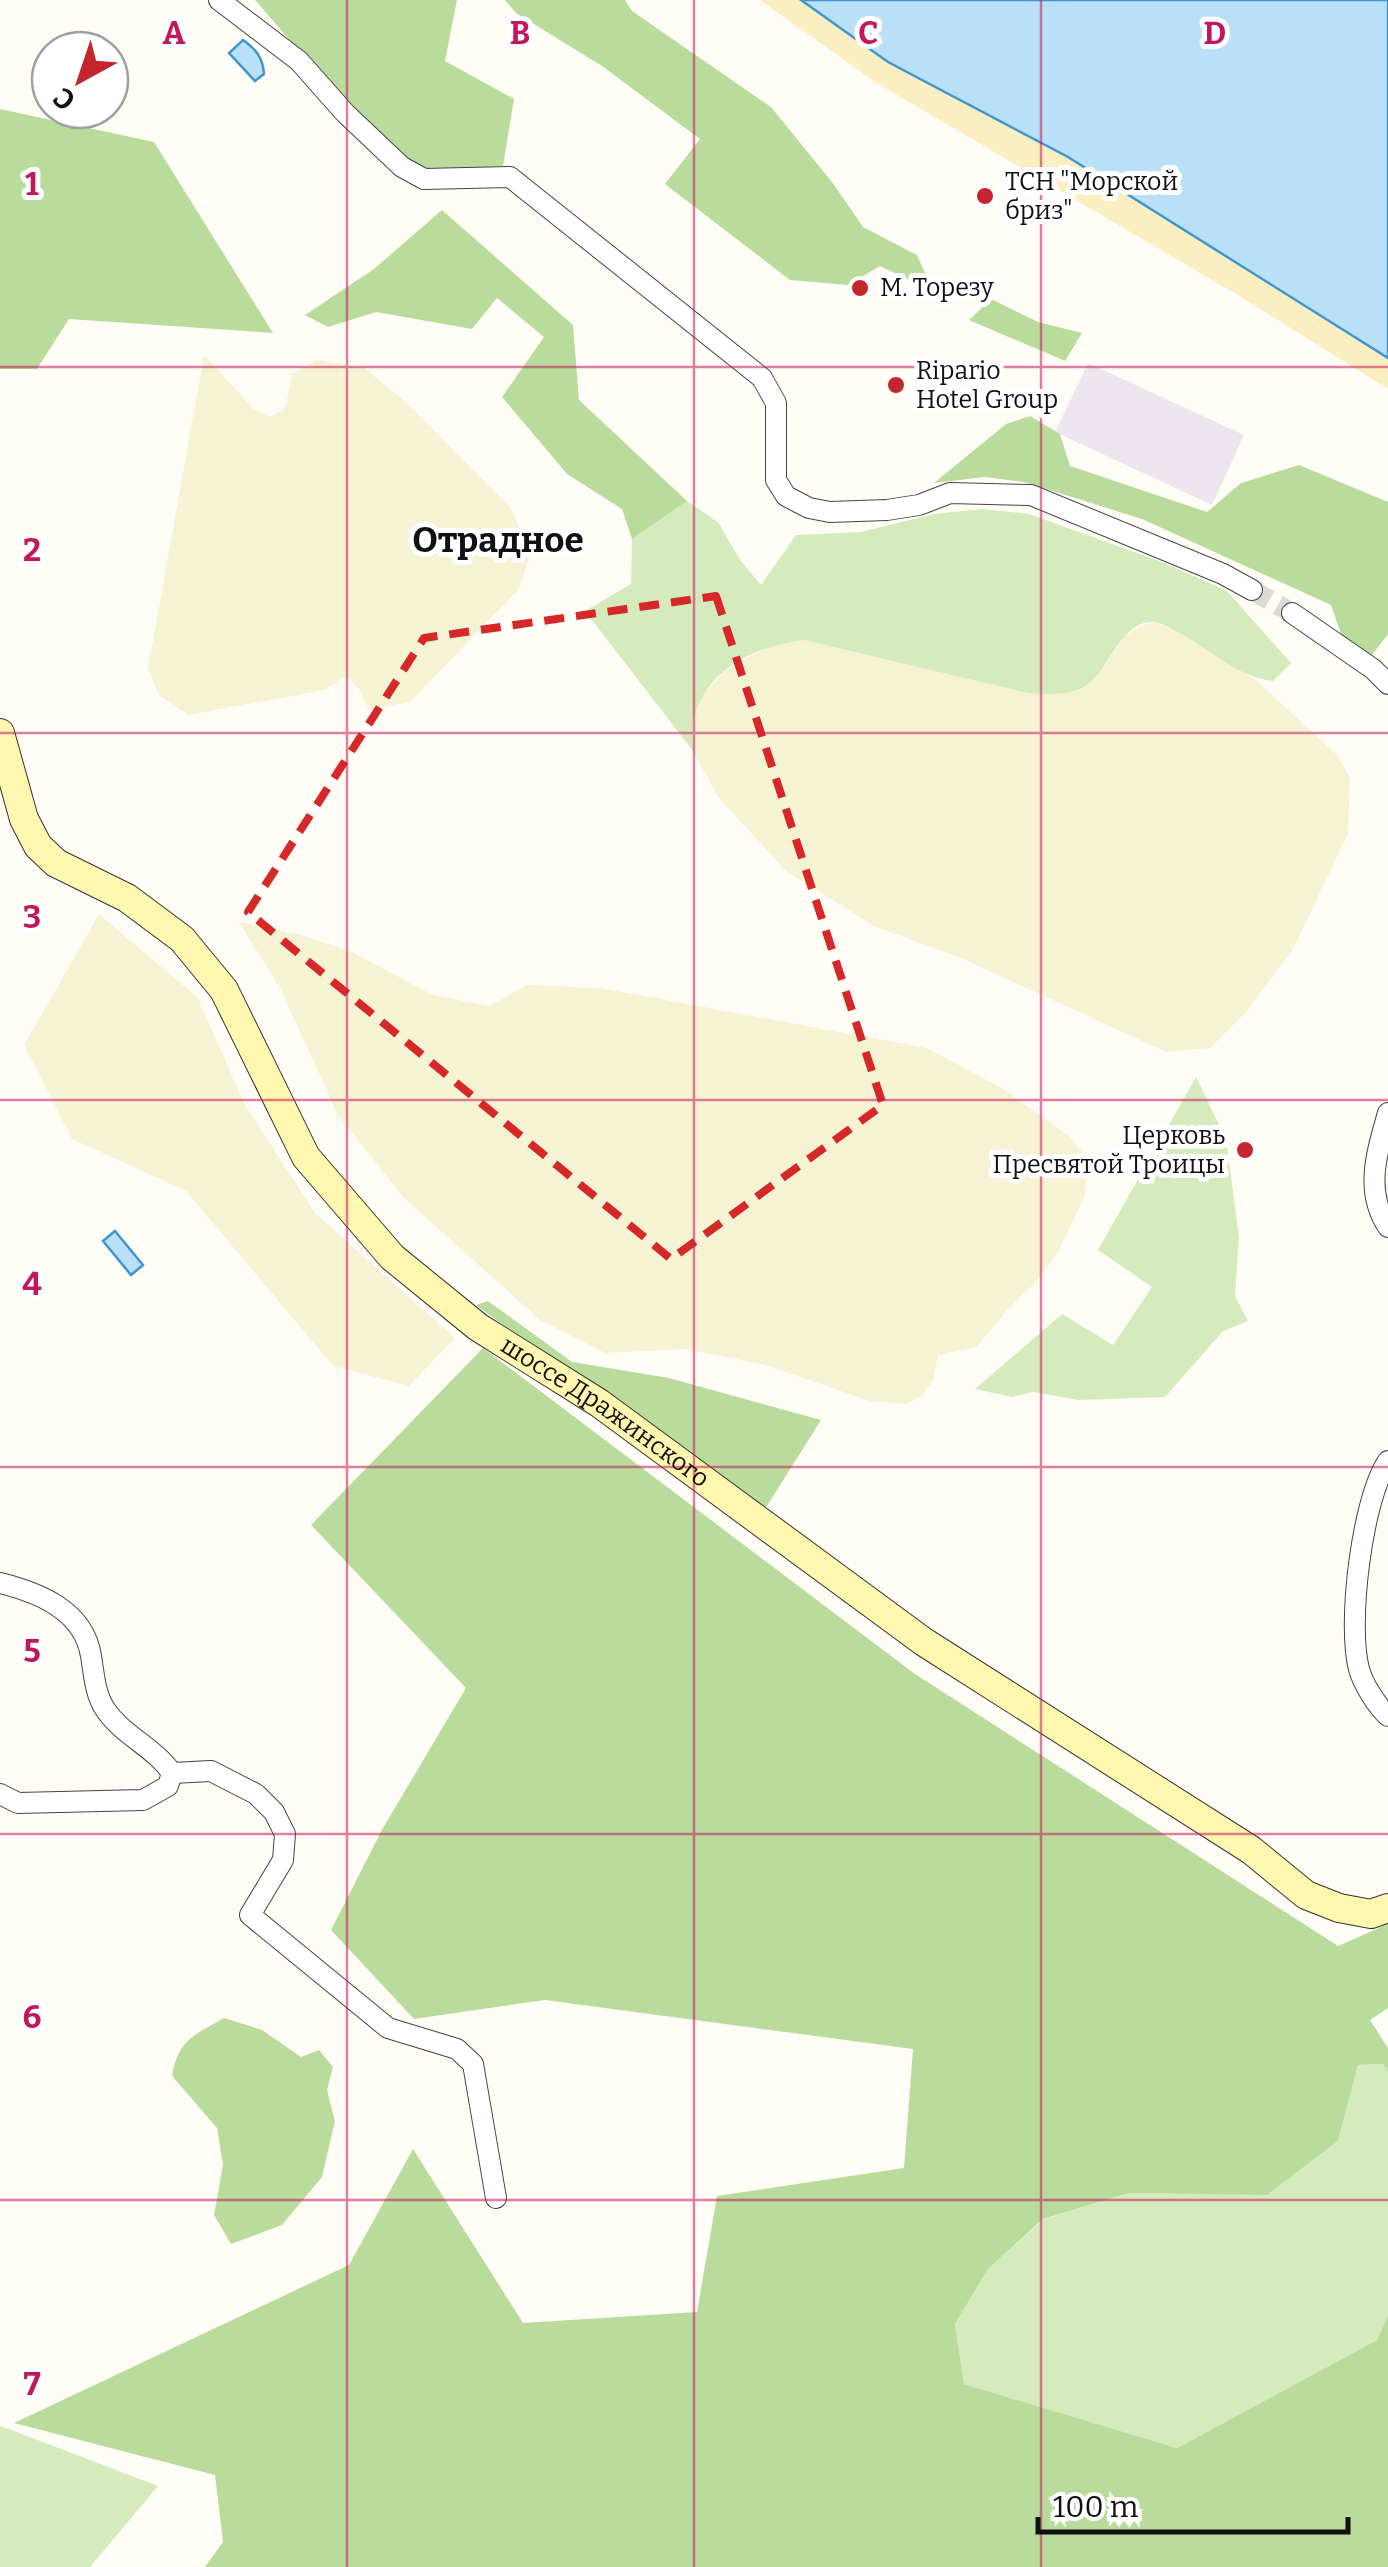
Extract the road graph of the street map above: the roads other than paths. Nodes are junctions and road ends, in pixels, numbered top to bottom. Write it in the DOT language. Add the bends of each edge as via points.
graph roads {
  1 [pos="219,0"];
  2 [pos="1252,590"];
  3 [pos="1292,613"];
  4 [pos="1388,684"];
  5 [pos="0,734"];
  6 [pos="1388,1114"];
  7 [pos="1388,1227"];
  8 [pos="1388,1461"];
  9 [pos="0,1583"];
  10 [pos="1388,1716"];
  11 [pos="172,1773"];
  12 [pos="0,1794"];
  13 [pos="1388,1908"];
  14 [pos="496,2198"];
  1 -- 2 [label="street" via="299,61 402,167 424,179 510,176 762,378 776,402 776,480 786,496 830,512 919,505 950,493 1031,495"];
  3 -- 4 [label="street"];
  5 -- 13 [label="main road, шоссе Дражинского" via="38,846 182,939 224,990 306,1157 392,1257 478,1327 599,1403 924,1642 1251,1850 1306,1895 1371,1914"];
  6 -- 7 [label="street" via="1374,1184"];
  8 -- 10 [label="street" via="1366,1527 1355,1605 1359,1670"];
  9 -- 11 [label="street" via="49,1601 79,1622 102,1706"];
  11 -- 12 [label="street" via="168,1786 143,1800 18,1803"];
  11 -- 14 [label="street" via="212,1772 256,1794 274,1812 285,1834 283,1860 250,1915 388,2028 457,2049 472,2064"];
}
